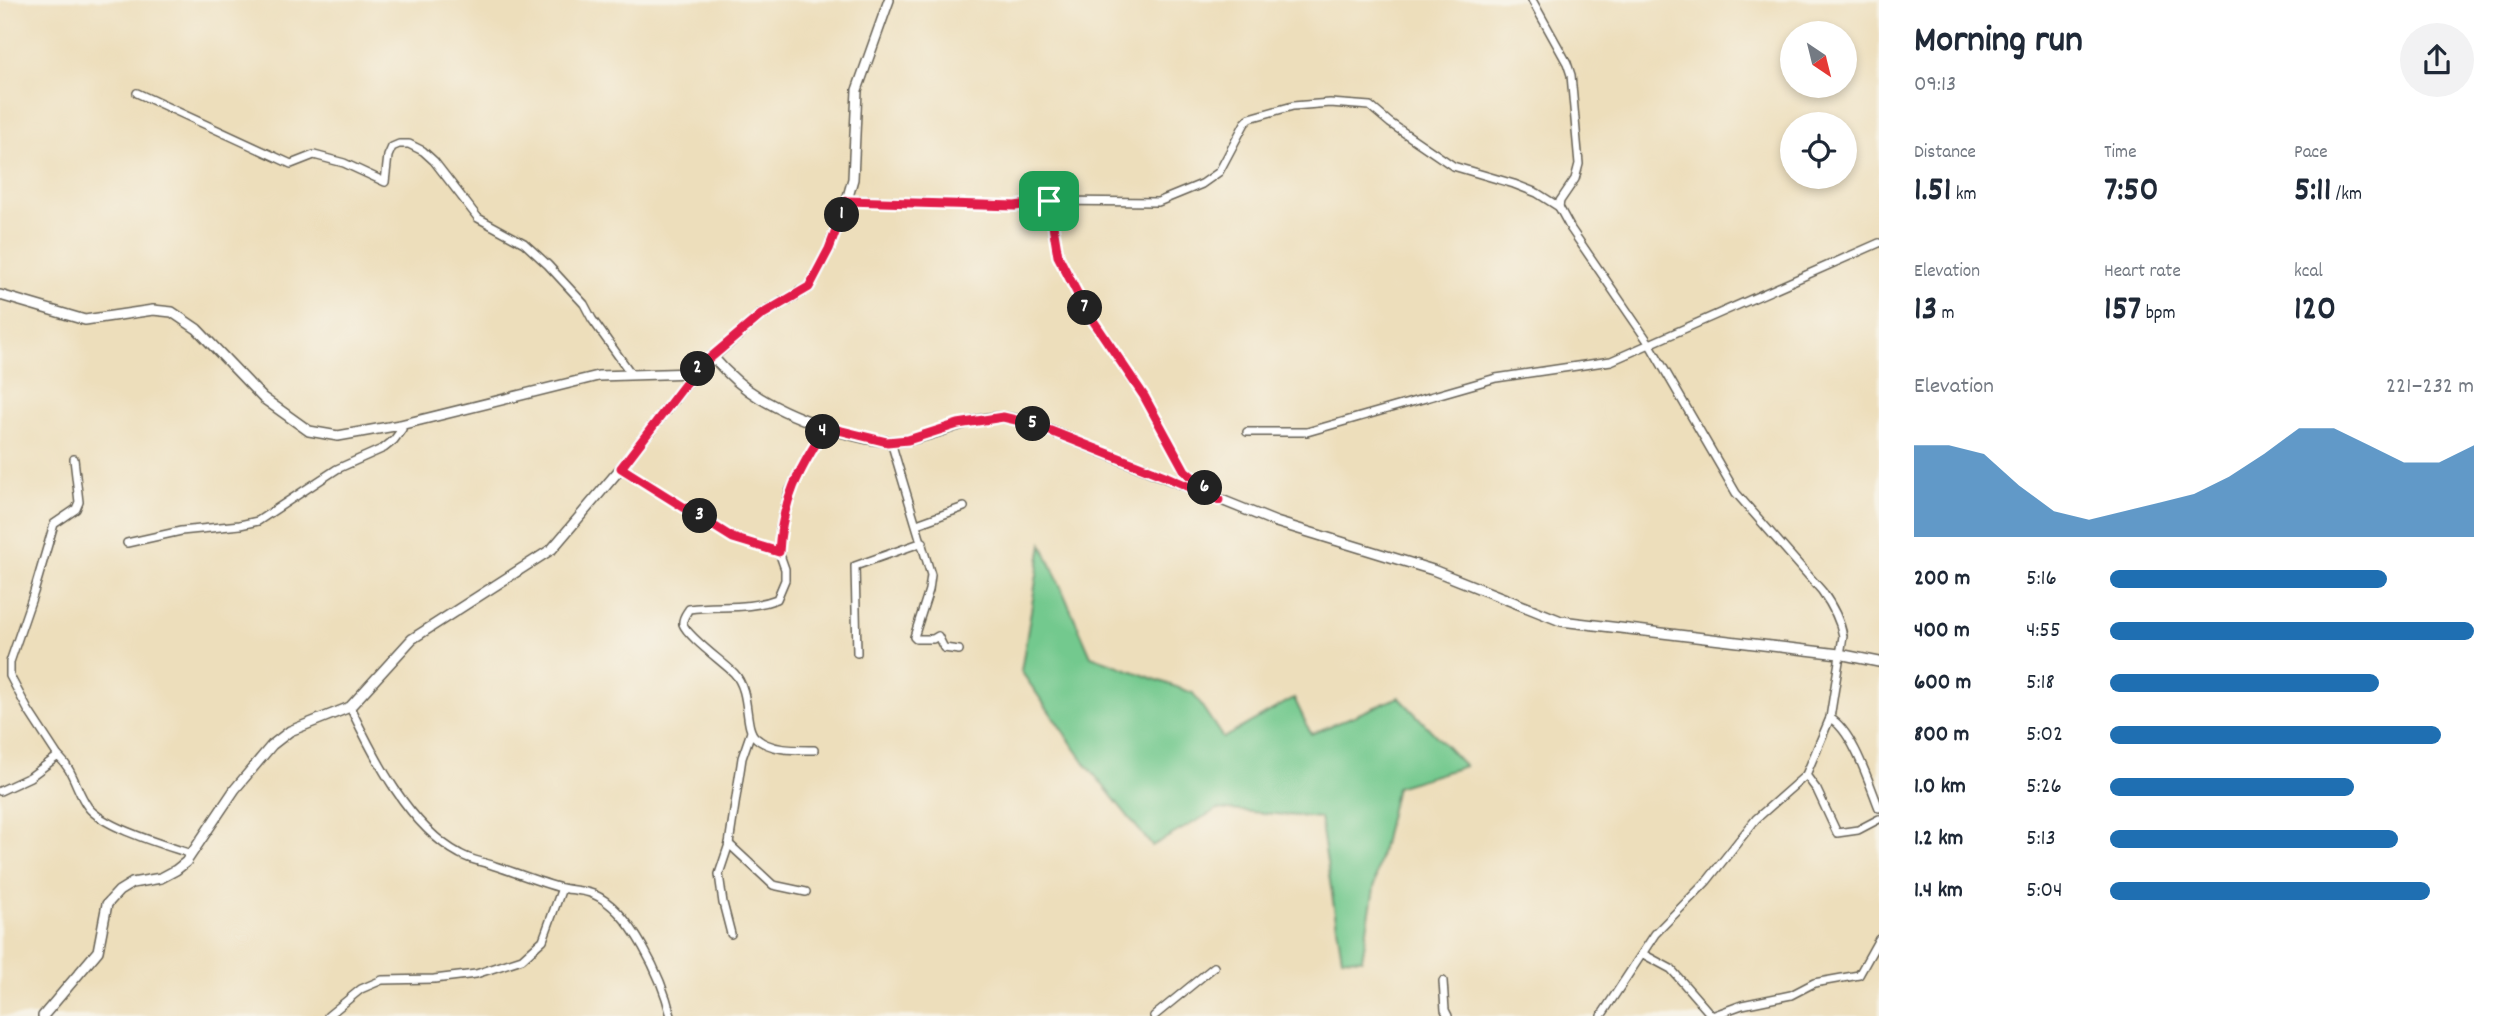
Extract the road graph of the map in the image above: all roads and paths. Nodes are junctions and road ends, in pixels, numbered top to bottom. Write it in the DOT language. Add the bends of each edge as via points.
graph roads {
  1 [pos="889,0"];
  2 [pos="1532,0"];
  3 [pos="137,93"];
  4 [pos="847,201"];
  5 [pos="1049,201"];
  6 [pos="1559,207"];
  7 [pos="1879,243"];
  8 [pos="0,295"];
  9 [pos="1649,343"];
  10 [pos="712,356"];
  11 [pos="694,373"];
  12 [pos="632,375"];
  13 [pos="400,425"];
  14 [pos="826,427"];
  15 [pos="1247,432"];
  16 [pos="891,442"];
  17 [pos="74,459"];
  18 [pos="621,468"];
  19 [pos="1219,500"];
  20 [pos="964,507"];
  21 [pos="917,524"];
  22 [pos="127,542"];
  23 [pos="923,542"];
  24 [pos="779,552"];
  25 [pos="959,650"];
  26 [pos="857,653"];
  27 [pos="1839,654"];
  28 [pos="1879,662"];
  29 [pos="350,707"];
  30 [pos="1829,718"];
  31 [pos="751,732"];
  32 [pos="814,750"];
  33 [pos="58,756"];
  34 [pos="1806,775"];
  35 [pos="0,791"];
  36 [pos="1879,808"];
  37 [pos="1879,818"];
  38 [pos="729,844"];
  39 [pos="191,854"];
  40 [pos="562,888"];
  41 [pos="806,892"];
  42 [pos="731,934"];
  43 [pos="1879,939"];
  44 [pos="1643,954"];
  45 [pos="1214,967"];
  46 [pos="1443,981"];
  47 [pos="43,1016"];
  48 [pos="328,1016"];
  49 [pos="671,1016"];
  50 [pos="1154,1016"];
  51 [pos="1448,1016"];
  52 [pos="1601,1016"];
  1 -- 4 [label="street" via="857,90 853,179"];
  2 -- 6 [label="street" via="1571,75 1579,164"];
  3 -- 12 [label="street" via="291,164 314,155 385,182 392,147 409,144 424,151 478,218 524,243 548,265 584,304"];
  4 -- 5 [label="street" via="1015,206"];
  4 -- 10 [label="street" via="809,287 761,315"];
  5 -- 6 [label="street" via="1158,201 1202,184 1219,172 1250,118 1293,106 1330,103 1370,106 1453,166 1514,184"];
  5 -- 19 [label="street" via="1058,256 1086,310 1144,396 1185,471"];
  6 -- 9 [label="street"];
  7 -- 9 [label="street"];
  8 -- 13 [label="street" via="85,320 153,310 172,312 197,329 263,398 309,431 338,436"];
  9 -- 15 [label="street" via="1611,361 1496,378 1307,432"];
  9 -- 27 [label="street" via="1736,493 1832,604 1843,636"];
  10 -- 11 [label="street"];
  10 -- 14 [label="street" via="760,398"];
  11 -- 12 [label="street"];
  11 -- 18 [label="street"];
  12 -- 13 [label="street" via="598,376"];
  13 -- 22 [label="street" via="394,440 384,447 337,469 258,521"];
  14 -- 16 [label="street"];
  14 -- 24 [label="street" via="789,492"];
  16 -- 19 [label="street" via="1003,417 1033,424"];
  16 -- 21 [label="street"];
  17 -- 33 [label="street" via="79,502 54,524 10,662 10,676"];
  18 -- 24 [label="street" via="733,538"];
  18 -- 29 [label="street" via="552,549 412,639"];
  19 -- 27 [label="street" via="1433,570 1561,621"];
  20 -- 21 [label="street"];
  21 -- 23 [label="street"];
  23 -- 25 [label="street" via="931,575 915,637 938,636 944,648"];
  23 -- 26 [label="street" via="855,566"];
  24 -- 31 [label="street" via="785,580 777,599 744,607 689,609 683,617 690,633 745,688"];
  27 -- 28 [label="street"];
  27 -- 30 [label="street"];
  29 -- 39 [label="street" via="290,731 272,744"];
  29 -- 40 [label="street" via="398,793 431,834 461,855"];
  30 -- 34 [label="street"];
  30 -- 36 [label="street" via="1839,724"];
  31 -- 32 [label="street" via="767,744"];
  31 -- 38 [label="street"];
  33 -- 35 [label="street" via="30,778"];
  33 -- 39 [label="street" via="89,809 115,826"];
  34 -- 37 [label="street" via="1837,833 1858,830"];
  34 -- 44 [label="street" via="1756,818 1707,881 1655,934"];
  38 -- 41 [label="street" via="774,885"];
  38 -- 42 [label="street" via="719,874"];
  39 -- 47 [label="street" via="176,870 132,883 113,897 107,904 97,950"];
  40 -- 48 [label="street" via="543,940 522,959 476,974 382,980 361,989"];
  40 -- 49 [label="street" via="593,894 620,913 666,992"];
  43 -- 44 [label="street" via="1859,975 1814,982 1791,995 1712,1016 1671,969"];
  44 -- 52 [label="street"];
  45 -- 50 [label="street"];
  46 -- 51 [label="street"];
}
